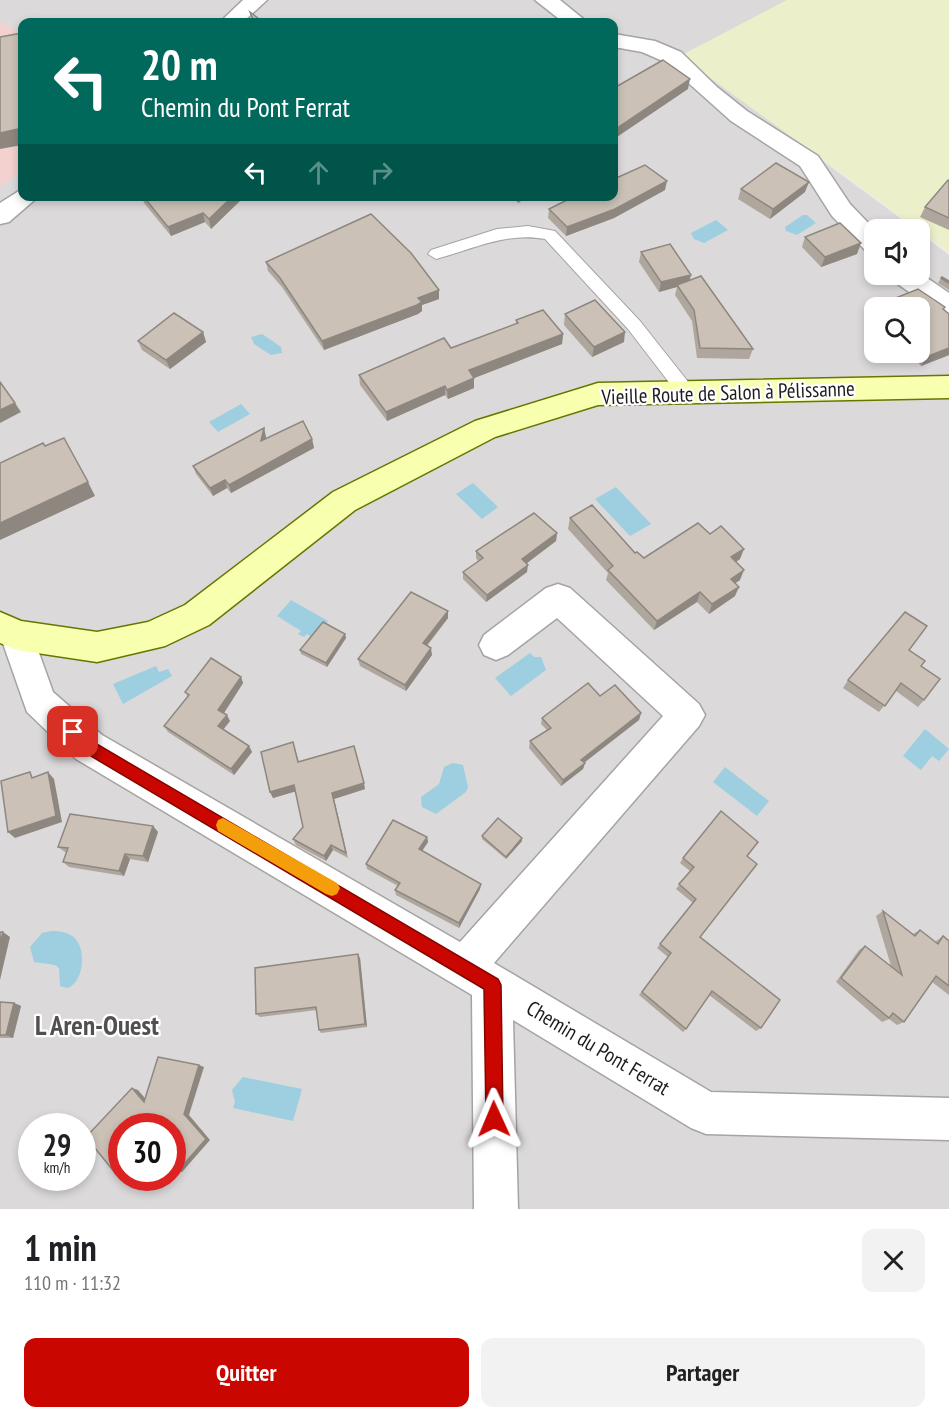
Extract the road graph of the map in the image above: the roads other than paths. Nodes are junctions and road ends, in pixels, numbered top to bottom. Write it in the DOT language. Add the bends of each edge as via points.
graph roads {
  1 [pos="546,0"];
  2 [pos="262,10"];
  3 [pos="241,18"];
  4 [pos="571,18"];
  5 [pos="618,42"];
  6 [pos="20,201"];
  7 [pos="0,216"];
  8 [pos="864,234"];
  9 [pos="436,254"];
  10 [pos="918,285"];
  11 [pos="949,306"];
  12 [pos="949,387"];
  13 [pos="687,393"];
  14 [pos="6,642"];
  15 [pos="496,645"];
  16 [pos="478,976"];
  17 [pos="949,1119"];
  18 [pos="496,1209"];
  1 -- 4 [label="street"];
  2 -- 3 [label="street"];
  5 -- 8 [label="street" via="647,46 673,57 739,116 809,161 841,210"];
  6 -- 7 [label="street"];
  9 -- 13 [label="lane" via="497,234 528,231 550,235 634,325"];
  10 -- 11 [label="street"];
  12 -- 13 [label="street, Vieille Route de Salon à Pélissanne"];
  13 -- 14 [label="street, Vieille Route de Salon à Pélissanne" via="597,394 485,429 344,501 197,615 153,636 97,647"];
  14 -- 16 [label="street, Chemin du Pont Ferrat" via="39,701 89,747"];
  15 -- 16 [label="street" via="558,598 687,715"];
  16 -- 17 [label="street, Chemin du Pont Ferrat" via="706,1113"];
  16 -- 18 [label="street"];
}
